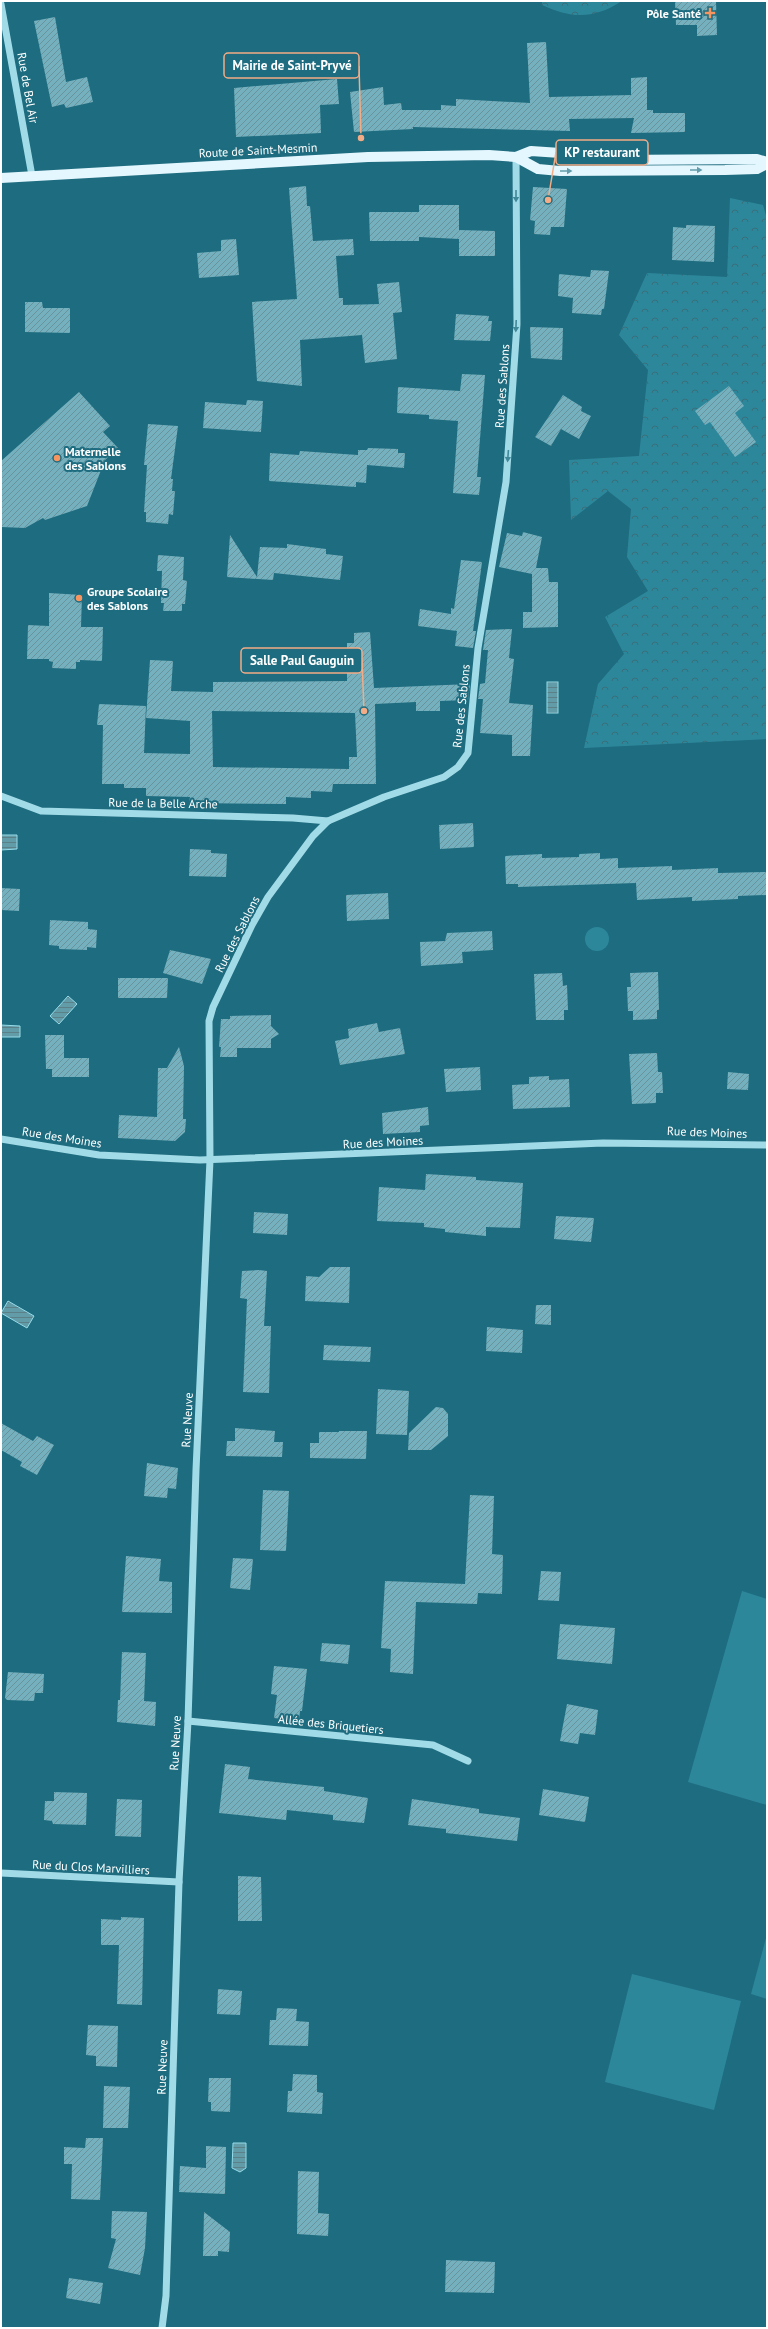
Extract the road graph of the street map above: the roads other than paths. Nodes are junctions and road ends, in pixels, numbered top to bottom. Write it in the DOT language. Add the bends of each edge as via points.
graph roads {
  1 [pos="1,4"];
  2 [pos="516,157"];
  3 [pos="767,163"];
  4 [pos="32,176"];
  5 [pos="1,178"];
  6 [pos="1,796"];
  7 [pos="328,821"];
  8 [pos="1,1139"];
  9 [pos="767,1145"];
  10 [pos="210,1160"];
  11 [pos="188,1721"];
  12 [pos="468,1761"];
  13 [pos="1,1873"];
  14 [pos="179,1882"];
  15 [pos="162,2328"];
  1 -- 4 [label="street, Rue de Bel Air"];
  2 -- 3 [label="main road, Route de Saint-Mesmin" via="531,152 575,154 611,160 757,159"];
  2 -- 3 [label="main road, Route de Saint-Mesmin, one-way" via="538,169 560,171 757,169"];
  2 -- 4 [label="main road, Route de Saint-Mesmin" via="368,157"];
  2 -- 7 [label="street, Rue des Sablons, one-way" via="517,324 506,482 478,648 468,753 458,767 444,777 384,797"];
  4 -- 5 [label="main road, Route de Saint-Mesmin"];
  6 -- 7 [label="street, Rue de la Belle Arche" via="41,811"];
  7 -- 10 [label="street, Rue des Sablons" via="313,836 268,897 213,1007 209,1021"];
  8 -- 10 [label="street, Rue des Moines" via="99,1155"];
  9 -- 10 [label="street, Rue des Moines" via="603,1143"];
  10 -- 11 [label="street, Rue Neuve"];
  11 -- 12 [label="street, Allée des Briquetiers" via="433,1745"];
  11 -- 14 [label="street, Rue Neuve"];
  13 -- 14 [label="street, Rue du Clos Marvilliers"];
  14 -- 15 [label="street, Rue Neuve" via="166,2296"];
}
